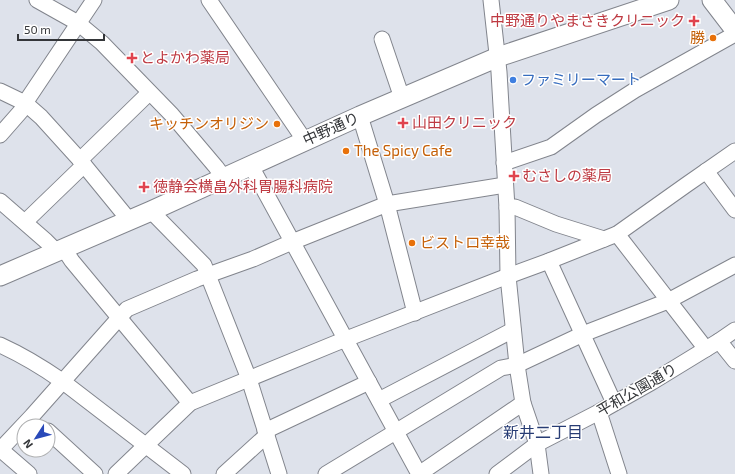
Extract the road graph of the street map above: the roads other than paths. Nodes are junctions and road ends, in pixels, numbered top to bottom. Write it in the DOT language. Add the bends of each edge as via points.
graph roads {
  1 [pos="37,0"];
  2 [pos="94,0"];
  3 [pos="209,0"];
  4 [pos="491,0"];
  5 [pos="669,0"];
  6 [pos="712,0"];
  7 [pos="78,23"];
  8 [pos="735,30"];
  9 [pos="735,34"];
  10 [pos="382,39"];
  11 [pos="498,58"];
  12 [pos="0,91"];
  13 [pos="149,93"];
  14 [pos="402,98"];
  15 [pos="25,103"];
  16 [pos="360,116"];
  17 [pos="0,134"];
  18 [pos="305,141"];
  19 [pos="735,151"];
  20 [pos="82,162"];
  21 [pos="504,163"];
  22 [pos="251,166"];
  23 [pos="706,171"];
  24 [pos="224,178"];
  25 [pos="505,185"];
  26 [pos="0,201"];
  27 [pos="387,204"];
  28 [pos="507,208"];
  29 [pos="735,210"];
  30 [pos="152,211"];
  31 [pos="129,220"];
  32 [pos="25,222"];
  33 [pos="610,237"];
  34 [pos="292,242"];
  35 [pos="60,250"];
  36 [pos="550,261"];
  37 [pos="735,265"];
  38 [pos="0,276"];
  39 [pos="208,276"];
  40 [pos="508,276"];
  41 [pos="668,301"];
  42 [pos="415,312"];
  43 [pos="119,317"];
  44 [pos="513,330"];
  45 [pos="735,330"];
  46 [pos="584,334"];
  47 [pos="345,340"];
  48 [pos="719,341"];
  49 [pos="0,345"];
  50 [pos="706,349"];
  51 [pos="735,361"];
  52 [pos="517,365"];
  53 [pos="249,379"];
  54 [pos="62,381"];
  55 [pos="369,382"];
  56 [pos="379,400"];
  57 [pos="190,403"];
  58 [pos="523,403"];
  59 [pos="614,403"];
  60 [pos="599,412"];
  61 [pos="39,418"];
  62 [pos="396,432"];
  63 [pos="266,433"];
  64 [pos="16,437"];
  65 [pos="56,438"];
  66 [pos="537,444"];
  67 [pos="145,445"];
  68 [pos="0,449"];
  69 [pos="29,474"];
  70 [pos="96,474"];
  71 [pos="116,474"];
  72 [pos="183,474"];
  73 [pos="224,474"];
  74 [pos="280,474"];
  75 [pos="326,474"];
  76 [pos="419,474"];
  77 [pos="497,474"];
  78 [pos="541,474"];
  79 [pos="619,474"];
  1 -- 7 [label="street"];
  2 -- 7 [label="street"];
  3 -- 18 [label="street"];
  4 -- 11 [label="street"];
  5 -- 11 [label="main road, 中野通り"];
  6 -- 8 [label="main road"];
  7 -- 13 [label="street" via="102,43"];
  7 -- 15 [label="street"];
  9 -- 21 [label="street" via="635,90 551,147"];
  10 -- 14 [label="street"];
  11 -- 14 [label="main road, 中野通り"];
  11 -- 21 [label="street"];
  12 -- 15 [label="street"];
  13 -- 20 [label="street"];
  13 -- 24 [label="street" via="177,121"];
  14 -- 16 [label="main road, 中野通り"];
  15 -- 17 [label="street"];
  15 -- 20 [label="street"];
  16 -- 18 [label="main road, 中野通り"];
  16 -- 27 [label="street"];
  18 -- 22 [label="main road, 中野通り"];
  19 -- 23 [label="street"];
  20 -- 31 [label="street"];
  20 -- 32 [label="street"];
  21 -- 25 [label="street"];
  22 -- 24 [label="main road, 中野通り"];
  22 -- 34 [label="street"];
  23 -- 29 [label="street"];
  23 -- 33 [label="street"];
  24 -- 30 [label="main road, 中野通り"];
  25 -- 27 [label="street"];
  25 -- 28 [label="street"];
  26 -- 32 [label="street"];
  27 -- 34 [label="street"];
  27 -- 42 [label="street"];
  28 -- 33 [label="street" via="515,207 556,224"];
  28 -- 40 [label="street"];
  30 -- 31 [label="main road, 中野通り"];
  30 -- 39 [label="street" via="204,265"];
  31 -- 35 [label="main road, 中野通り"];
  32 -- 35 [label="street"];
  33 -- 36 [label="street"];
  33 -- 41 [label="street"];
  34 -- 39 [label="street"];
  34 -- 47 [label="street"];
  35 -- 38 [label="main road, 中野通り"];
  35 -- 43 [label="street" via="72,260"];
  36 -- 40 [label="street"];
  36 -- 46 [label="street"];
  37 -- 41 [label="street"];
  39 -- 43 [label="street" via="127,309"];
  39 -- 53 [label="street"];
  40 -- 42 [label="street"];
  40 -- 44 [label="street"];
  41 -- 46 [label="street"];
  41 -- 50 [label="street"];
  42 -- 47 [label="street"];
  43 -- 54 [label="street"];
  43 -- 57 [label="street"];
  44 -- 52 [label="street"];
  44 -- 56 [label="street"];
  45 -- 48 [label="street, 平和公園通り"];
  46 -- 52 [label="street"];
  46 -- 59 [label="street"];
  47 -- 53 [label="street"];
  47 -- 55 [label="street"];
  48 -- 50 [label="street, 平和公園通り"];
  48 -- 51 [label="street"];
  49 -- 54 [label="street"];
  50 -- 59 [label="street, 平和公園通り"];
  52 -- 58 [label="street"];
  52 -- 62 [label="street" via="501,368"];
  53 -- 57 [label="street"];
  53 -- 63 [label="street"];
  54 -- 61 [label="street"];
  54 -- 67 [label="street"];
  55 -- 56 [label="street"];
  55 -- 63 [label="street"];
  56 -- 62 [label="street"];
  57 -- 67 [label="street"];
  58 -- 66 [label="street"];
  58 -- 76 [label="street"];
  59 -- 60 [label="street, 平和公園通り"];
  60 -- 66 [label="street, 平和公園通り"];
  60 -- 79 [label="street"];
  62 -- 75 [label="street"];
  62 -- 76 [label="street"];
  63 -- 73 [label="street"];
  63 -- 74 [label="street"];
  64 -- 68 [label="street"];
  65 -- 70 [label="street"];
  66 -- 77 [label="street, 平和公園通り"];
  66 -- 78 [label="street"];
  67 -- 71 [label="street"];
  67 -- 72 [label="street"];
  68 -- 69 [label="street"];
}
